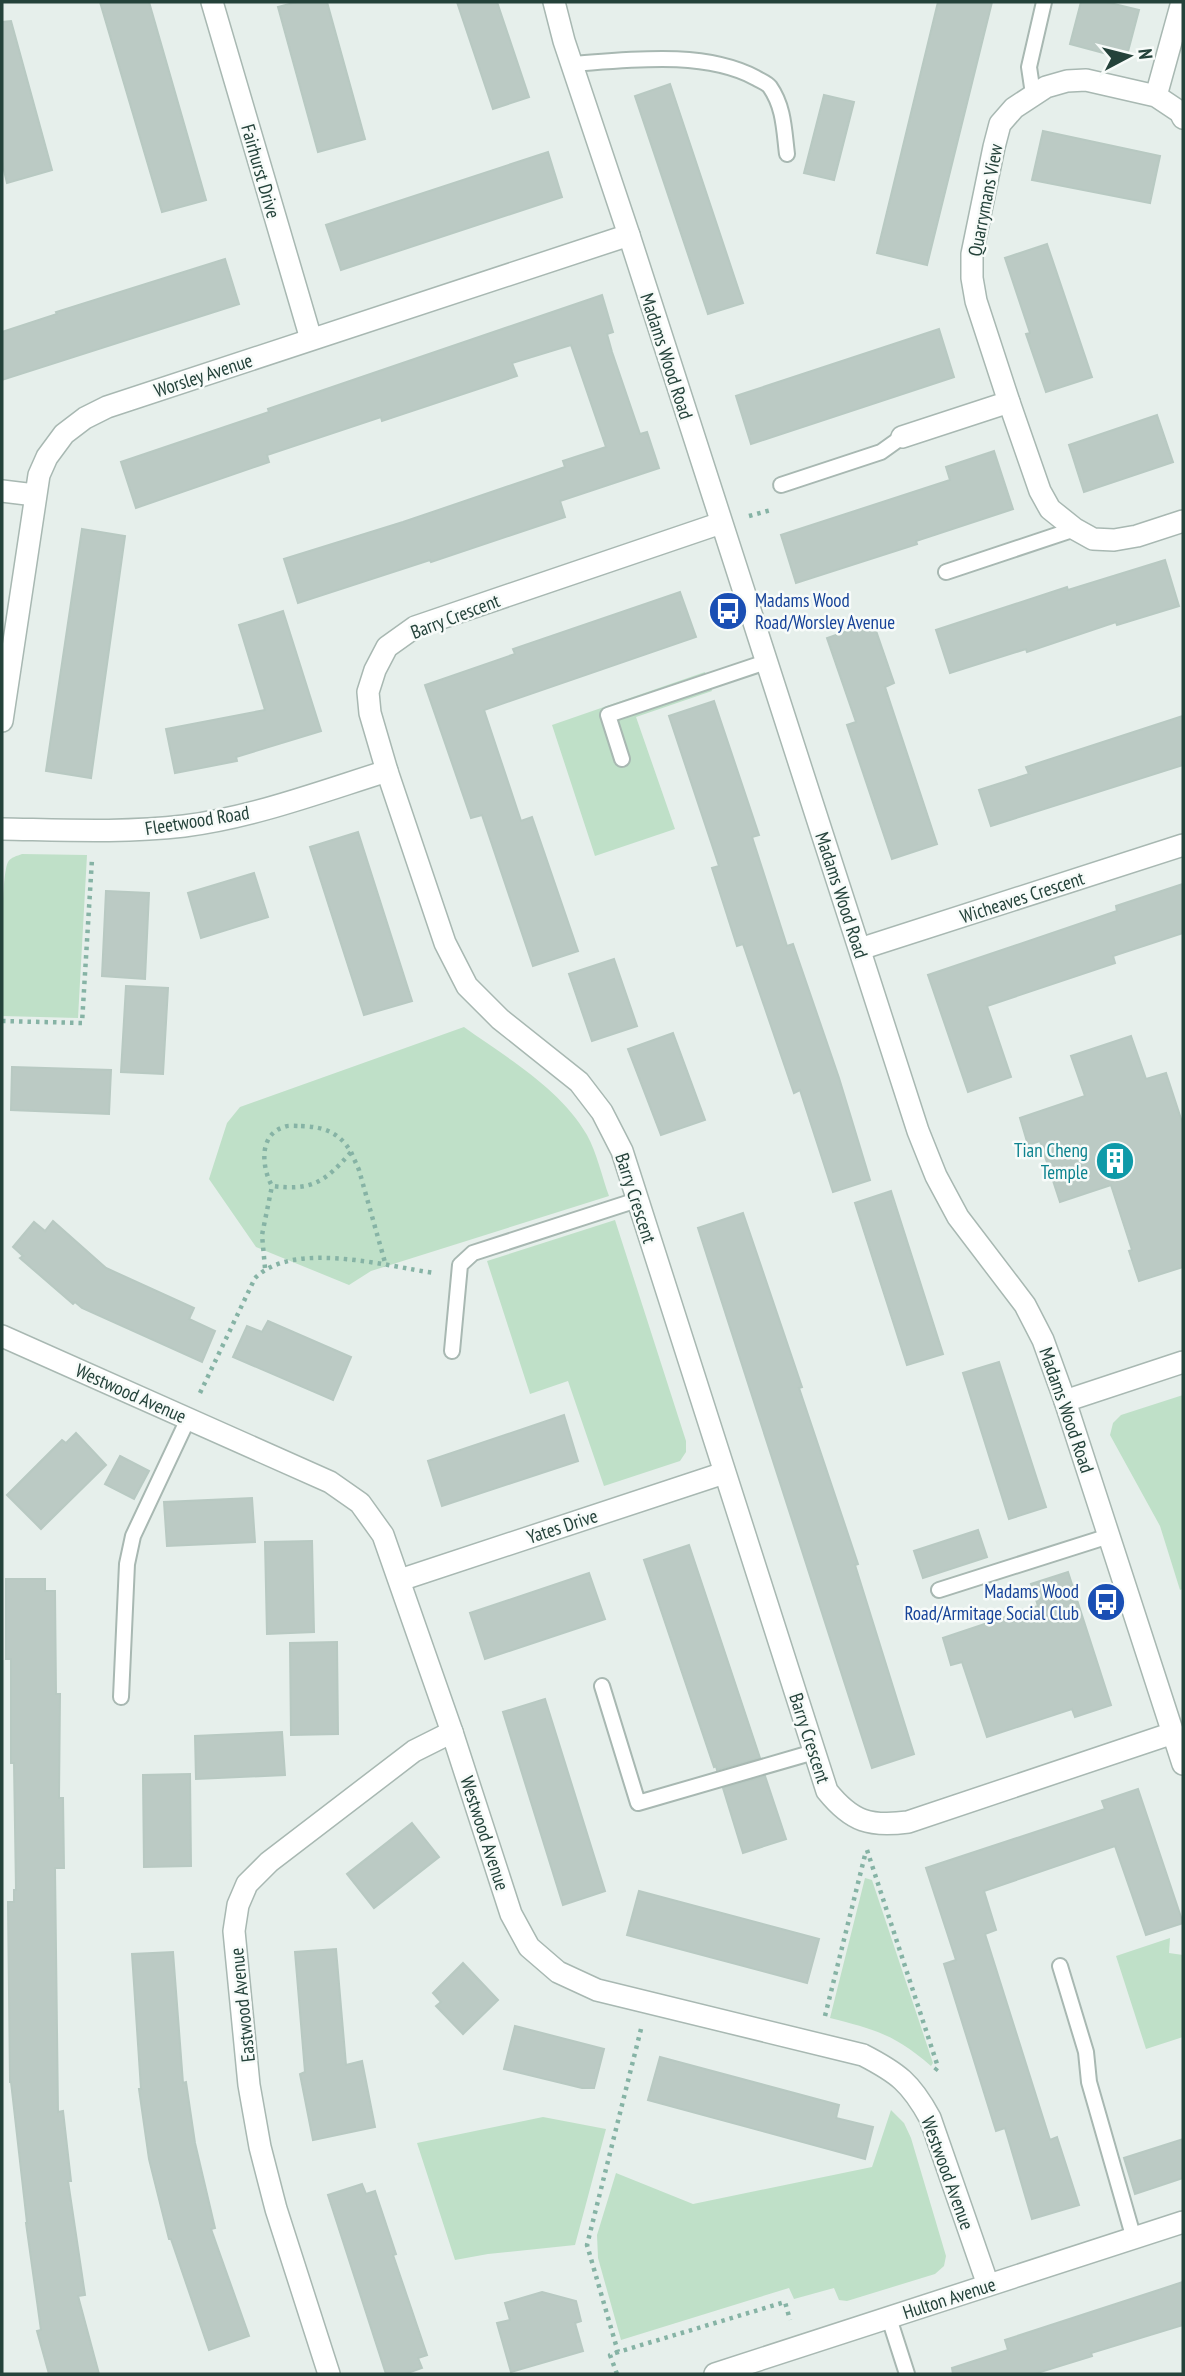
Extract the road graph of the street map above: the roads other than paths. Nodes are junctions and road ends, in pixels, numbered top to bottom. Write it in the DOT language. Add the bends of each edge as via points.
graph roads {
  1 [pos="212,2"];
  2 [pos="554,2"];
  3 [pos="1044,2"];
  4 [pos="1182,2"];
  5 [pos="571,64"];
  6 [pos="1033,94"];
  7 [pos="1156,96"];
  8 [pos="1183,118"];
  9 [pos="787,154"];
  10 [pos="629,235"];
  11 [pos="311,339"];
  12 [pos="1009,402"];
  13 [pos="902,437"];
  14 [pos="781,485"];
  15 [pos="2,491"];
  16 [pos="34,495"];
  17 [pos="1183,521"];
  18 [pos="721,523"];
  19 [pos="1075,529"];
  20 [pos="946,572"];
  21 [pos="766,662"];
  22 [pos="2,721"];
  23 [pos="622,759"];
  24 [pos="387,771"];
  25 [pos="2,829"];
  26 [pos="1183,845"];
  27 [pos="860,949"];
  28 [pos="637,1200"];
  29 [pos="2,1336"];
  30 [pos="452,1351"];
  31 [pos="1183,1362"];
  32 [pos="1065,1401"];
  33 [pos="188,1419"];
  34 [pos="724,1473"];
  35 [pos="1109,1536"];
  36 [pos="400,1580"];
  37 [pos="939,1590"];
  38 [pos="602,1686"];
  39 [pos="121,1697"];
  40 [pos="452,1732"];
  41 [pos="1173,1733"];
  42 [pos="814,1752"];
  43 [pos="1183,1763"];
  44 [pos="1060,1966"];
  45 [pos="1183,2222"];
  46 [pos="1134,2239"];
  47 [pos="988,2285"];
  48 [pos="889,2318"];
  49 [pos="328,2374"];
  50 [pos="715,2374"];
  51 [pos="907,2374"];
  1 -- 11 [label="street, Fairhurst Drive"];
  2 -- 5 [label="street, Madams Wood Road"];
  3 -- 6 [label="lane" via="1028,67"];
  4 -- 7 [label="street"];
  5 -- 9 [label="lane" via="687,60 742,71 768,85 782,112"];
  5 -- 10 [label="street, Madams Wood Road"];
  6 -- 7 [label="street, Quarrymans View" via="1067,81 1086,80"];
  6 -- 12 [label="street, Quarrymans View" via="1000,124 972,254 976,301"];
  7 -- 8 [label="street, Quarrymans View"];
  10 -- 11 [label="street, Worsley Avenue"];
  10 -- 18 [label="street, Madams Wood Road"];
  11 -- 16 [label="street, Worsley Avenue" via="85,418 47,457"];
  12 -- 13 [label="street"];
  12 -- 19 [label="street, Quarrymans View" via="1040,491 1050,509"];
  13 -- 14 [label="lane" via="881,452"];
  15 -- 16 [label="street"];
  16 -- 22 [label="street, Worsley Avenue"];
  17 -- 19 [label="street, Quarrymans View" via="1114,540 1093,539"];
  18 -- 21 [label="street, Madams Wood Road"];
  18 -- 24 [label="street, Barry Crescent" via="415,627 387,647 368,692"];
  19 -- 20 [label="lane"];
  21 -- 23 [label="lane" via="608,715"];
  21 -- 27 [label="street, Madams Wood Road"];
  24 -- 25 [label="street, Fleetwood Road" via="269,808 185,825"];
  24 -- 28 [label="street, Barry Crescent" via="445,943 467,986 500,1019 579,1082 622,1150"];
  26 -- 27 [label="street, Wicheaves Crescent"];
  27 -- 32 [label="street, Madams Wood Road" via="936,1176 958,1217 1025,1305"];
  28 -- 30 [label="lane" via="474,1253 460,1265"];
  28 -- 34 [label="street, Barry Crescent"];
  29 -- 33 [label="street, Westwood Avenue"];
  31 -- 32 [label="street"];
  32 -- 35 [label="street, Madams Wood Road"];
  33 -- 36 [label="street, Westwood Avenue" via="330,1482 360,1503 383,1535"];
  33 -- 39 [label="lane" via="133,1536 127,1564"];
  34 -- 36 [label="street, Yates Drive"];
  34 -- 42 [label="street, Barry Crescent"];
  35 -- 37 [label="lane"];
  35 -- 41 [label="street, Madams Wood Road"];
  36 -- 40 [label="street, Westwood Avenue"];
  38 -- 42 [label="lane" via="638,1803"];
  40 -- 47 [label="street, Westwood Avenue" via="511,1914 528,1947 558,1972 597,1990 863,2055 890,2070 916,2093 930,2118"];
  40 -- 49 [label="street, Eastwood Avenue" via="414,1751 270,1862 247,1884 238,1905 234,1931 249,2085 260,2147"];
  41 -- 42 [label="street, Barry Crescent" via="908,1822 885,1825 860,1820 842,1809 827,1791"];
  41 -- 43 [label="street, Madams Wood Road"];
  44 -- 46 [label="lane"];
  45 -- 46 [label="street, Hulton Avenue"];
  46 -- 47 [label="street, Hulton Avenue"];
  47 -- 48 [label="street, Hulton Avenue"];
  48 -- 50 [label="street, Hulton Avenue"];
  48 -- 51 [label="lane"];
}
